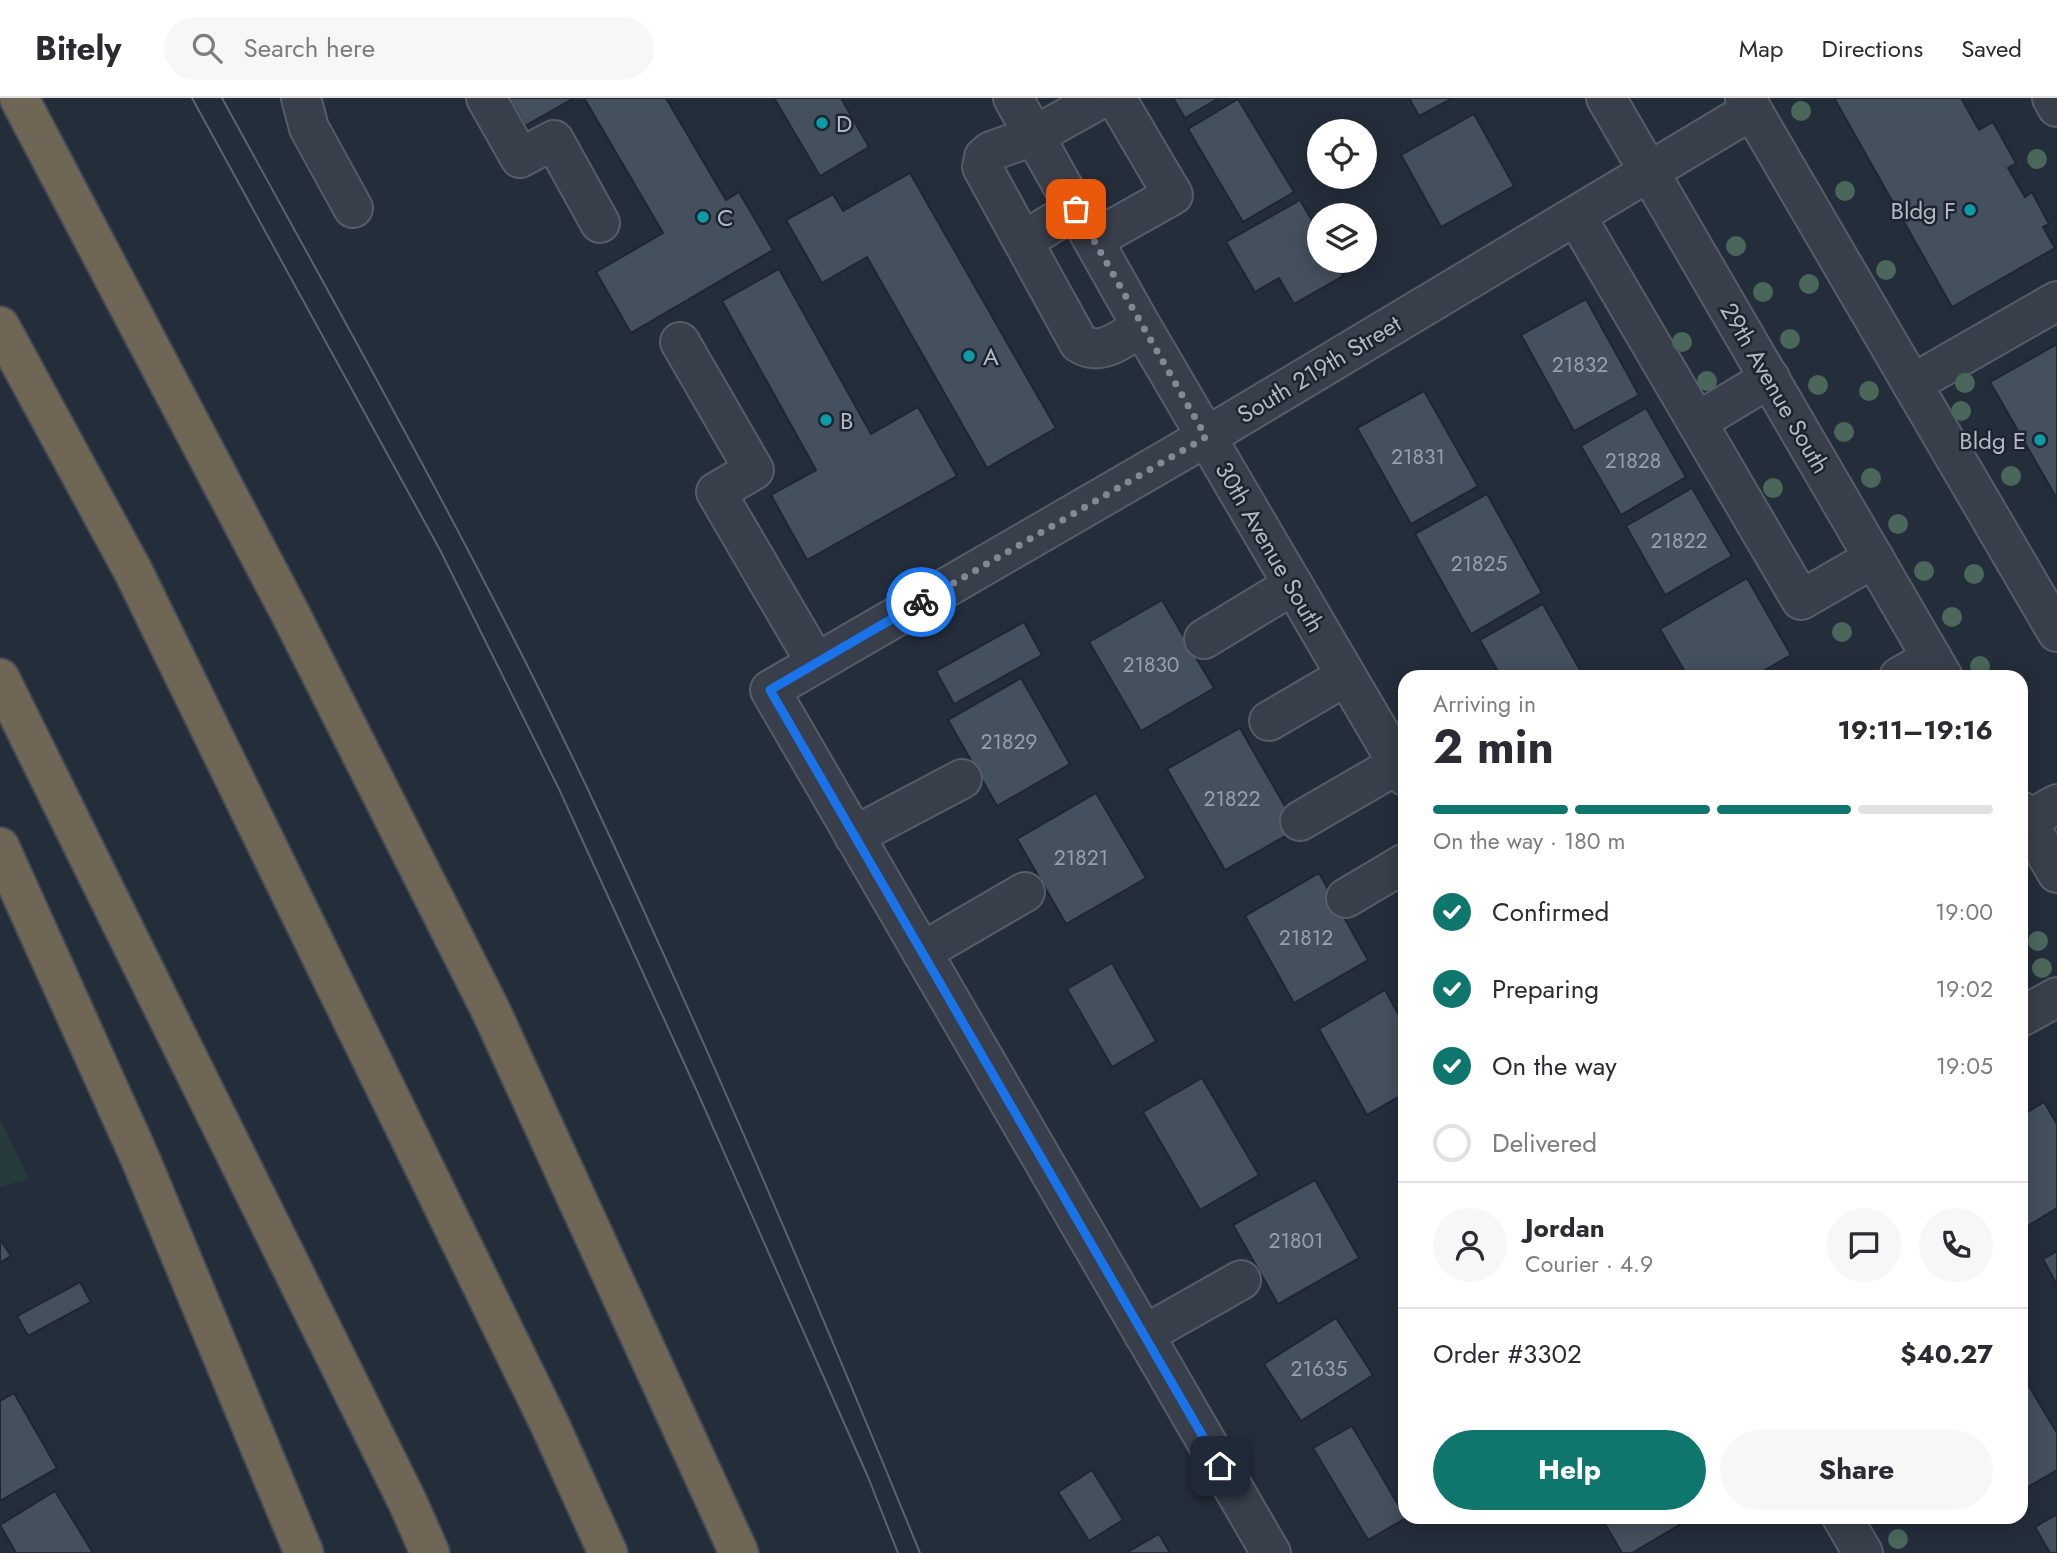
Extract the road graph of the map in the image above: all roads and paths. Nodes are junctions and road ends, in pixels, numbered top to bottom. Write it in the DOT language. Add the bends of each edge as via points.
graph roads {
  1 [pos="19,98"];
  2 [pos="301,98"];
  3 [pos="486,98"];
  4 [pos="1013,98"];
  5 [pos="1102,98"];
  6 [pos="1116,98"];
  7 [pos="1606,98"];
  8 [pos="2052,98"];
  9 [pos="1749,104"];
  10 [pos="2057,107"];
  11 [pos="1034,136"];
  12 [pos="1650,173"];
  13 [pos="353,208"];
  14 [pos="1576,216"];
  15 [pos="600,223"];
  16 [pos="1084,224"];
  17 [pos="1023,241"];
  18 [pos="2057,301"];
  19 [pos="0,326"];
  20 [pos="1142,327"];
  21 [pos="680,342"];
  22 [pos="1770,378"];
  23 [pos="1912,384"];
  24 [pos="1697,422"];
  25 [pos="1206,437"];
  26 [pos="1874,558"];
  27 [pos="1293,585"];
  28 [pos="2057,632"];
  29 [pos="1204,639"];
  30 [pos="816,663"];
  31 [pos="1938,667"];
  32 [pos="1346,676"];
  33 [pos="0,678"];
  34 [pos="1269,721"];
  35 [pos="1398,763"];
  36 [pos="1398,772"];
  37 [pos="962,779"];
  38 [pos="2035,812"];
  39 [pos="1300,821"];
  40 [pos="854,836"];
  41 [pos="0,847"];
  42 [pos="1398,867"];
  43 [pos="2057,873"];
  44 [pos="1025,892"];
  45 [pos="1346,898"];
  46 [pos="922,952"];
  47 [pos="2057,997"];
  48 [pos="2028,1013"];
  49 [pos="1241,1280"];
  50 [pos="1144,1335"];
  51 [pos="304,1553"];
  52 [pos="430,1553"];
  53 [pos="608,1553"];
  54 [pos="739,1553"];
  55 [pos="1271,1553"];
  1 -- 54 [label="highway" via="491,1010"];
  2 -- 13 [label="street" via="309,128"];
  3 -- 15 [label="street" via="520,158 554,140"];
  4 -- 11 [label="street, 30th Avenue South"];
  5 -- 11 [label="street"];
  6 -- 16 [label="street" via="1173,195"];
  7 -- 12 [label="street, 29th Avenue South"];
  8 -- 10 [label="street"];
  9 -- 12 [label="street, South 219th Street"];
  9 -- 23 [label="street"];
  11 -- 16 [label="street, 30th Avenue South"];
  11 -- 17 [label="street" via="991,151 982,167"];
  12 -- 14 [label="street, South 219th Street"];
  12 -- 22 [label="street, 29th Avenue South"];
  14 -- 24 [label="street"];
  14 -- 25 [label="street, South 219th Street"];
  16 -- 17 [label="street"];
  16 -- 20 [label="street, 30th Avenue South"];
  17 -- 20 [label="street" via="1079,343 1089,350 1101,349"];
  18 -- 23 [label="street"];
  19 -- 53 [label="highway" via="133,571 550,1425"];
  20 -- 25 [label="street, 30th Avenue South"];
  21 -- 30 [label="street" via="754,470 716,492"];
  22 -- 24 [label="street"];
  22 -- 26 [label="street, 29th Avenue South"];
  23 -- 28 [label="street"];
  24 -- 26 [label="street" via="1801,600"];
  25 -- 27 [label="street, 30th Avenue South"];
  25 -- 30 [label="street, South 219th Street"];
  26 -- 31 [label="street, 29th Avenue South"];
  27 -- 29 [label="street"];
  27 -- 32 [label="street, 30th Avenue South"];
  30 -- 40 [label="street, South 219th Street" via="770,690"];
  32 -- 34 [label="street"];
  32 -- 35 [label="street, 30th Avenue South"];
  33 -- 52 [label="highway"];
  36 -- 39 [label="street"];
  37 -- 40 [label="street"];
  38 -- 43 [label="street"];
  40 -- 46 [label="street"];
  41 -- 51 [label="highway" via="141,1158"];
  42 -- 45 [label="street"];
  44 -- 46 [label="street"];
  46 -- 50 [label="street"];
  47 -- 48 [label="street"];
  49 -- 50 [label="street"];
  50 -- 55 [label="street"];
}
